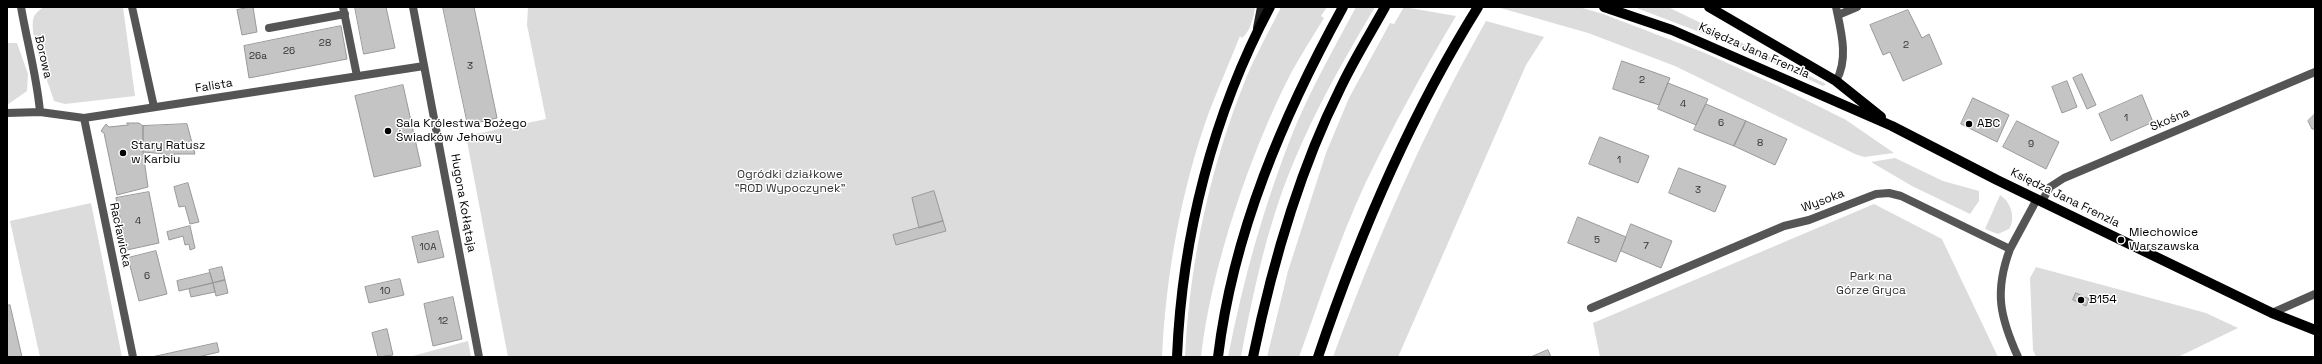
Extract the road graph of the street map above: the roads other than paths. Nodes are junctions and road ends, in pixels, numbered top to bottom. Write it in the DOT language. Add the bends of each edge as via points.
graph roads {
  1 [pos="21,7"];
  2 [pos="132,7"];
  3 [pos="413,7"];
  4 [pos="1261,7"];
  5 [pos="1270,7"];
  6 [pos="1343,7"];
  7 [pos="1385,7"];
  8 [pos="1478,7"];
  9 [pos="1604,7"];
  10 [pos="1709,7"];
  11 [pos="1857,7"];
  12 [pos="344,11"];
  13 [pos="1837,11"];
  14 [pos="268,28"];
  15 [pos="1256,34"];
  16 [pos="424,66"];
  17 [pos="2315,72"];
  18 [pos="357,76"];
  19 [pos="1836,82"];
  20 [pos="154,107"];
  21 [pos="40,112"];
  22 [pos="7,113"];
  23 [pos="84,118"];
  24 [pos="1892,126"];
  25 [pos="2040,200"];
  26 [pos="2010,249"];
  27 [pos="2315,294"];
  28 [pos="1591,308"];
  29 [pos="2272,313"];
  30 [pos="2315,330"];
  31 [pos="133,357"];
  32 [pos="479,357"];
  33 [pos="1177,357"];
  34 [pos="1218,357"];
  35 [pos="1253,357"];
  36 [pos="1318,357"];
  37 [pos="2018,357"];
  1 -- 21 [label="street, Borowa" via="27,44 38,84"];
  2 -- 20 [label="street"];
  3 -- 16 [label="street, Hugona Kołłątaja"];
  4 -- 15 [label="main road"];
  5 -- 15 [label="main road"];
  6 -- 34 [label="main road" via="1313,61 1258,191 1240,248 1222,323"];
  7 -- 35 [label="main road" via="1339,90 1304,174 1273,270"];
  8 -- 36 [label="main road" via="1424,101 1390,171 1335,304"];
  9 -- 24 [label="main road, Księdza Jana Frenzla" via="1672,30"];
  10 -- 19 [label="main road, Księdza Jana Frenzla"];
  11 -- 13 [label="street"];
  12 -- 14 [label="street"];
  12 -- 18 [label="street"];
  13 -- 19 [label="street" via="1844,55"];
  15 -- 33 [label="main road" via="1218,129 1200,193 1184,270"];
  16 -- 18 [label="street, Falista"];
  16 -- 32 [label="street, Hugona Kołłątaja"];
  17 -- 25 [label="street, Skośna" via="2064,178 2050,187"];
  18 -- 20 [label="street, Falista"];
  19 -- 24 [label="main road, Księdza Jana Frenzla"];
  20 -- 23 [label="street, Falista"];
  21 -- 22 [label="street, Falista"];
  21 -- 23 [label="street, Falista"];
  23 -- 31 [label="street, Racławicka"];
  24 -- 25 [label="main road, Księdza Jana Frenzla"];
  25 -- 26 [label="street"];
  25 -- 29 [label="main road, Księdza Jana Frenzla"];
  26 -- 28 [label="street, Wysoka" via="1901,196 1889,193 1876,194 1809,220 1784,226"];
  26 -- 37 [label="street" via="2001,275 2000,305 2004,323"];
  27 -- 29 [label="street"];
  29 -- 30 [label="main road, Księdza Jana Frenzla"];
}
